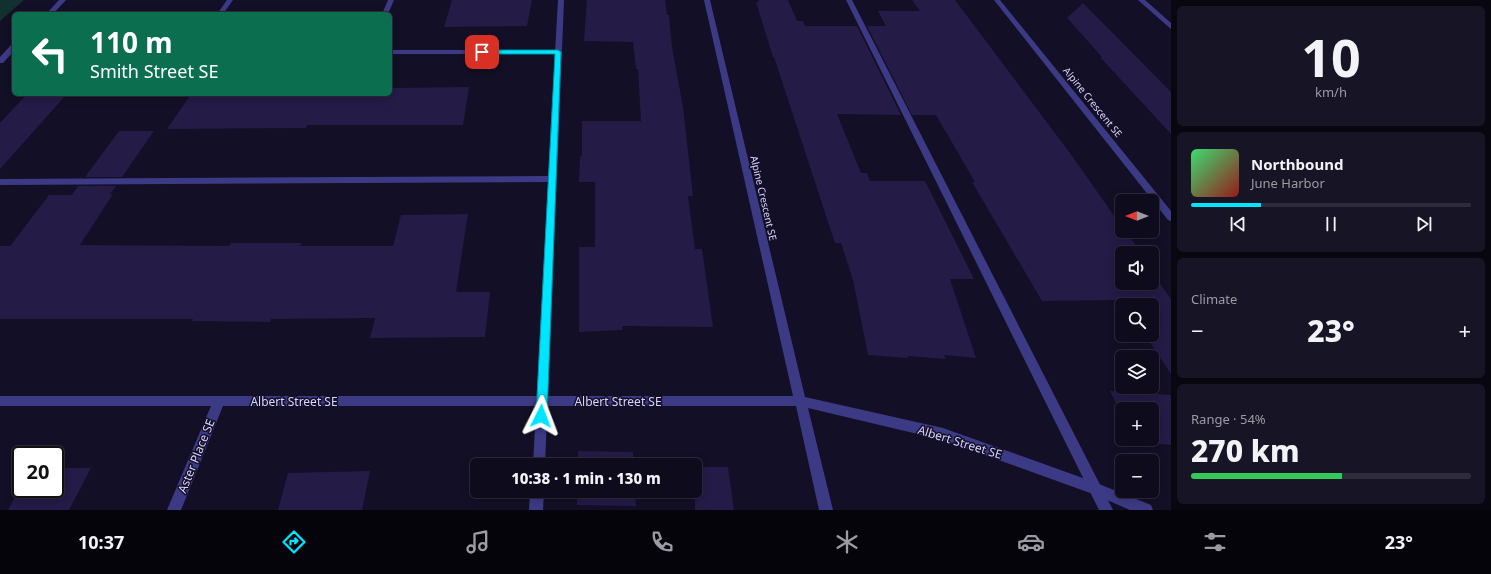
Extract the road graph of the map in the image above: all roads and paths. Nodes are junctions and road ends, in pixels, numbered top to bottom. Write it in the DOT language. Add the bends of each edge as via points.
graph roads {
  1 [pos="63,0"];
  2 [pos="230,0"];
  3 [pos="391,0"];
  4 [pos="561,0"];
  5 [pos="707,0"];
  6 [pos="850,0"];
  7 [pos="997,0"];
  8 [pos="1141,0"];
  9 [pos="51,12"];
  10 [pos="221,12"];
  11 [pos="386,12"];
  12 [pos="1171,27"];
  13 [pos="12,50"];
  14 [pos="0,51"];
  15 [pos="12,51"];
  16 [pos="392,52"];
  17 [pos="558,52"];
  18 [pos="0,61"];
  19 [pos="553,179"];
  20 [pos="0,182"];
  21 [pos="1171,218"];
  22 [pos="0,401"];
  23 [pos="218,401"];
  24 [pos="542,401"];
  25 [pos="801,401"];
  26 [pos="539,458"];
  27 [pos="1094,488"];
  28 [pos="537,498"];
  29 [pos="174,510"];
  30 [pos="536,510"];
  31 [pos="826,510"];
  32 [pos="1106,510"];
  33 [pos="1146,510"];
  1 -- 9 [label="street"];
  2 -- 10 [label="street"];
  3 -- 11 [label="street"];
  4 -- 17 [label="street"];
  5 -- 25 [label="street, Alpine Crescent SE"];
  6 -- 27 [label="street"];
  7 -- 21 [label="street, Alpine Crescent SE"];
  8 -- 12 [label="street"];
  13 -- 14 [label="street"];
  15 -- 18 [label="street"];
  16 -- 17 [label="street"];
  17 -- 19 [label="street"];
  19 -- 20 [label="street"];
  19 -- 24 [label="street"];
  22 -- 23 [label="street, Albert Street SE"];
  23 -- 24 [label="street, Albert Street SE"];
  23 -- 29 [label="street, Aster Place SE"];
  24 -- 25 [label="street, Albert Street SE"];
  24 -- 26 [label="street"];
  25 -- 27 [label="street, Albert Street SE" via="943,434"];
  25 -- 31 [label="street, Alpine Crescent SE"];
  27 -- 32 [label="street"];
  27 -- 33 [label="street, Albert Street SE"];
  28 -- 30 [label="street"];
}
